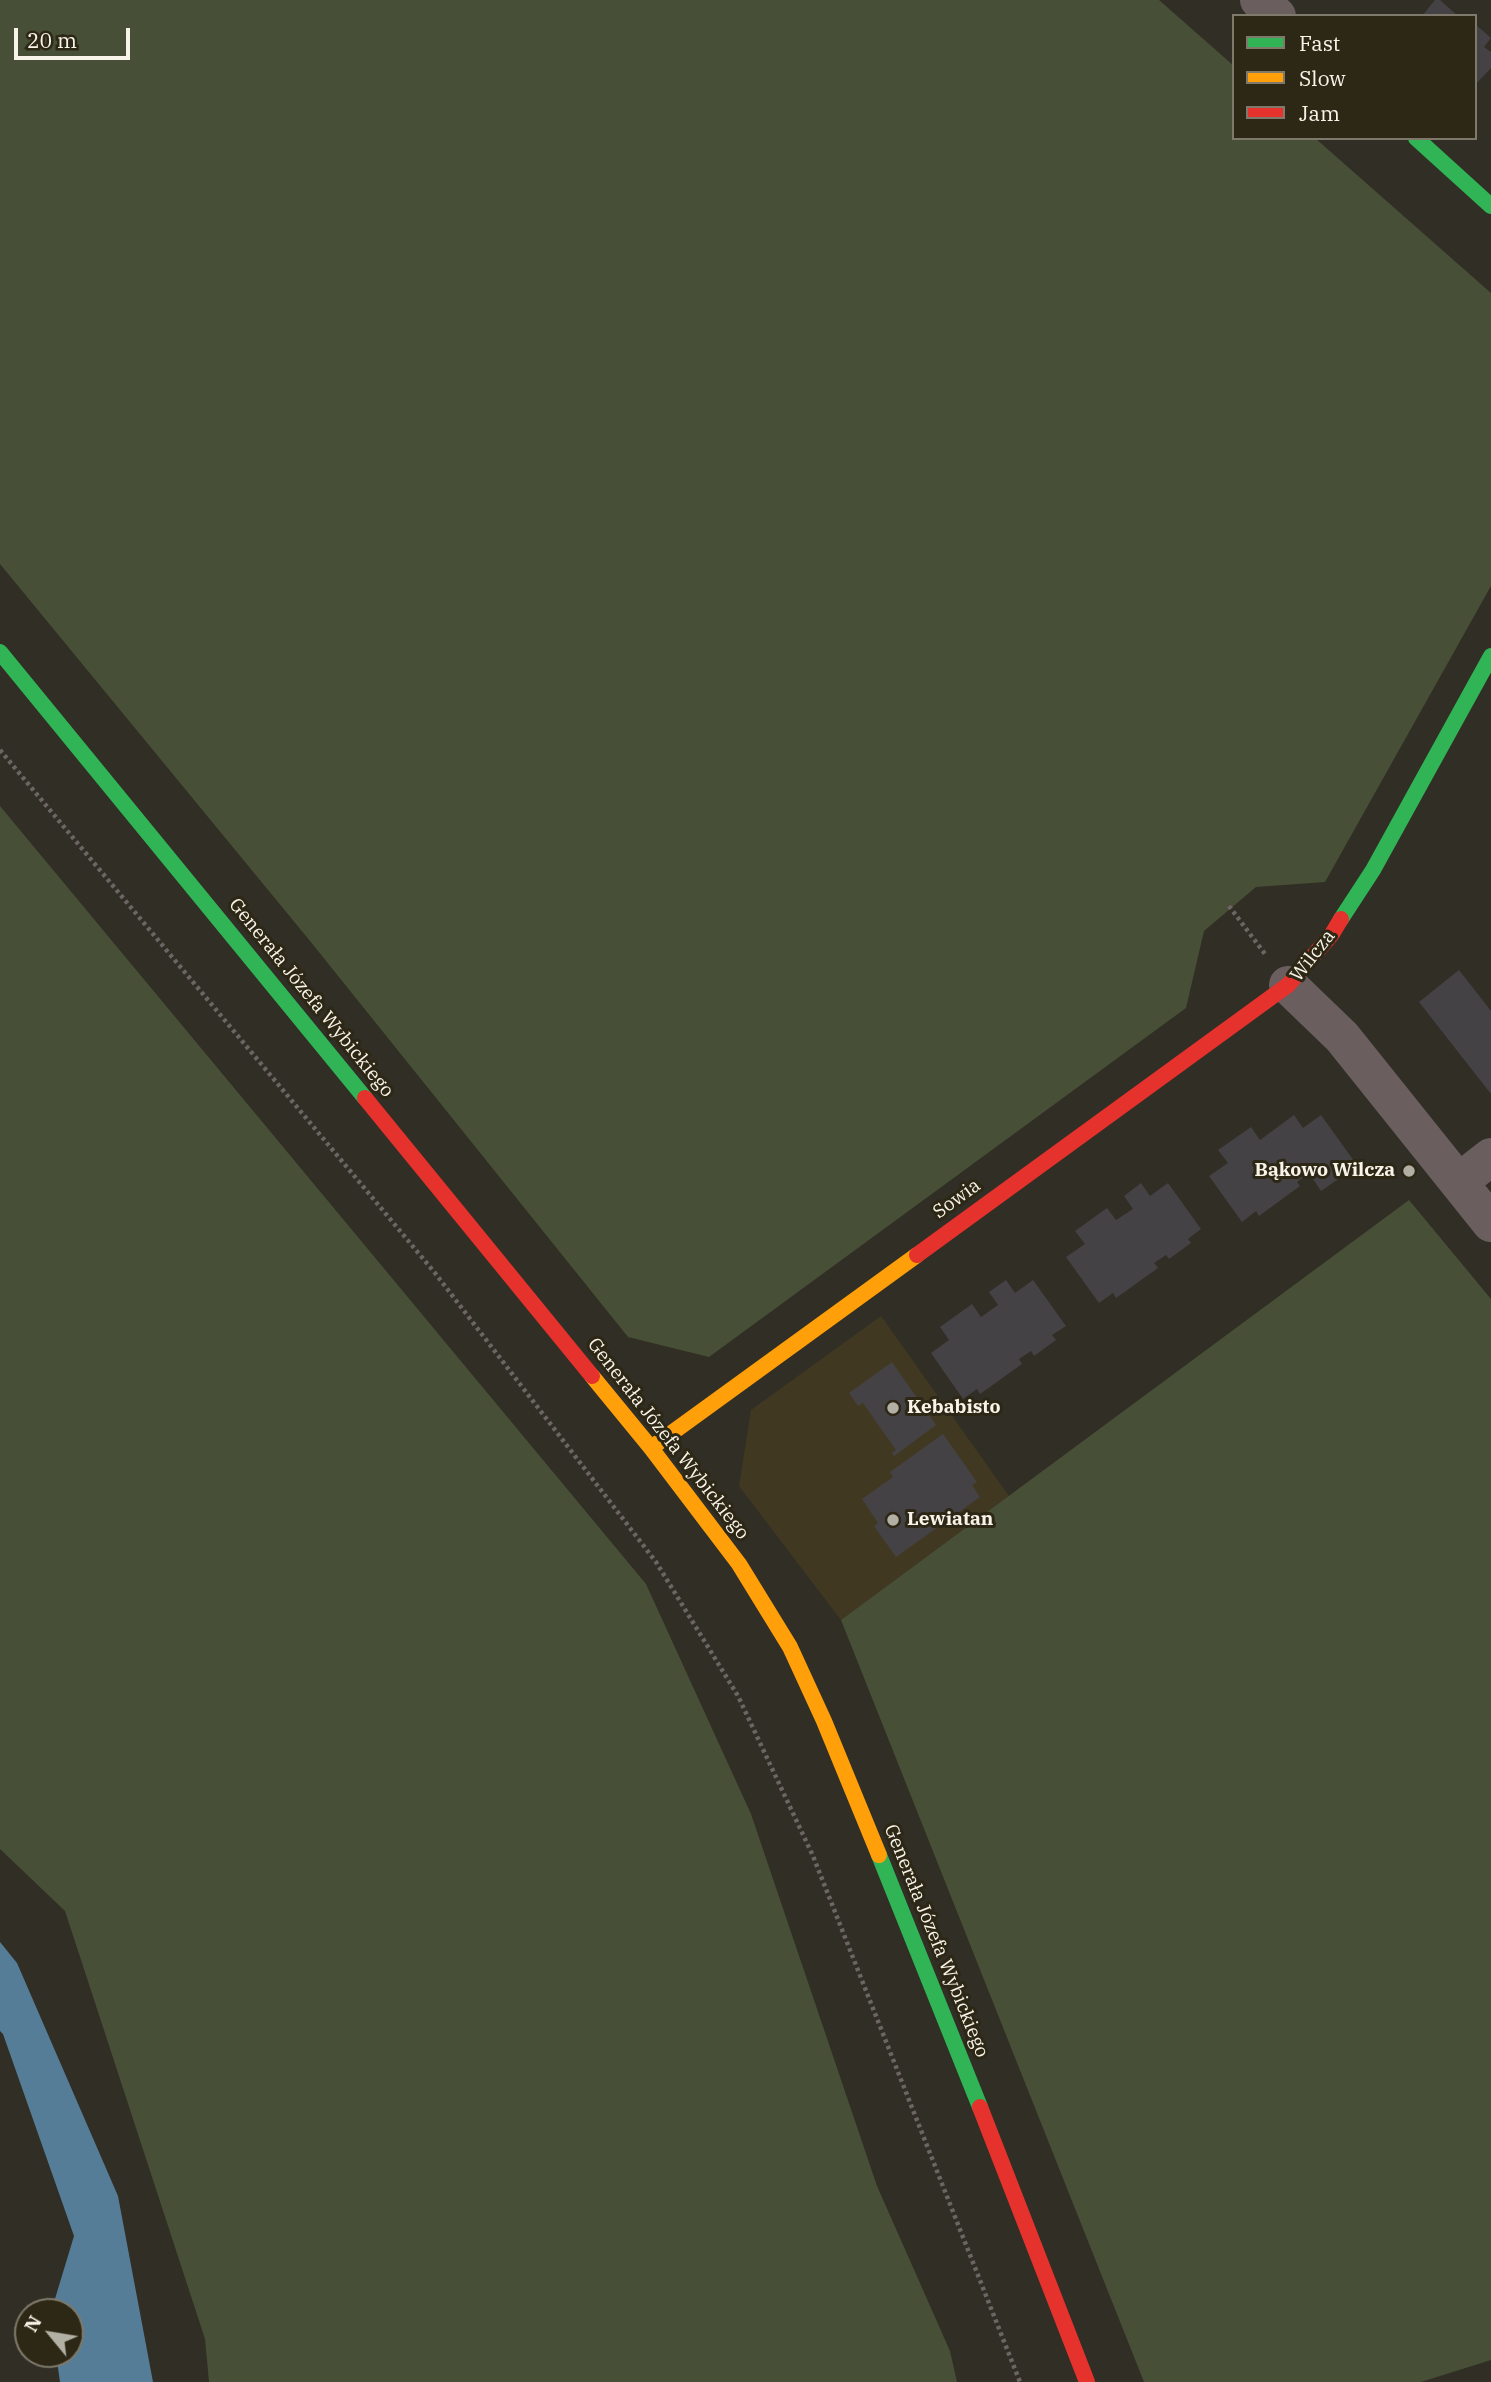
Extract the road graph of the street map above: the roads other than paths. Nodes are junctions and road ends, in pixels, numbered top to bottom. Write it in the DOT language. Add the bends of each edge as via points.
graph roads {
  1 [pos="1259,0"];
  2 [pos="1275,14"];
  3 [pos="1418,140"];
  4 [pos="1491,206"];
  5 [pos="0,652"];
  6 [pos="1491,656"];
  7 [pos="1288,985"];
  8 [pos="1491,1157"];
  9 [pos="1459,1182"];
  10 [pos="1491,1223"];
  11 [pos="651,1448"];
  12 [pos="1087,2382"];
  1 -- 2 [label="street"];
  3 -- 4 [label="main road"];
  5 -- 11 [label="main road, Generała Józefa Wybickiego"];
  6 -- 7 [label="main road, Wilcza" via="1373,870 1332,934"];
  7 -- 9 [label="street, Wilcza" via="1342,1037"];
  7 -- 11 [label="main road, Sowia"];
  8 -- 9 [label="street"];
  9 -- 10 [label="street, Wilcza"];
  11 -- 12 [label="main road, Generała Józefa Wybickiego" via="739,1564 790,1647 968,2076"];
}
